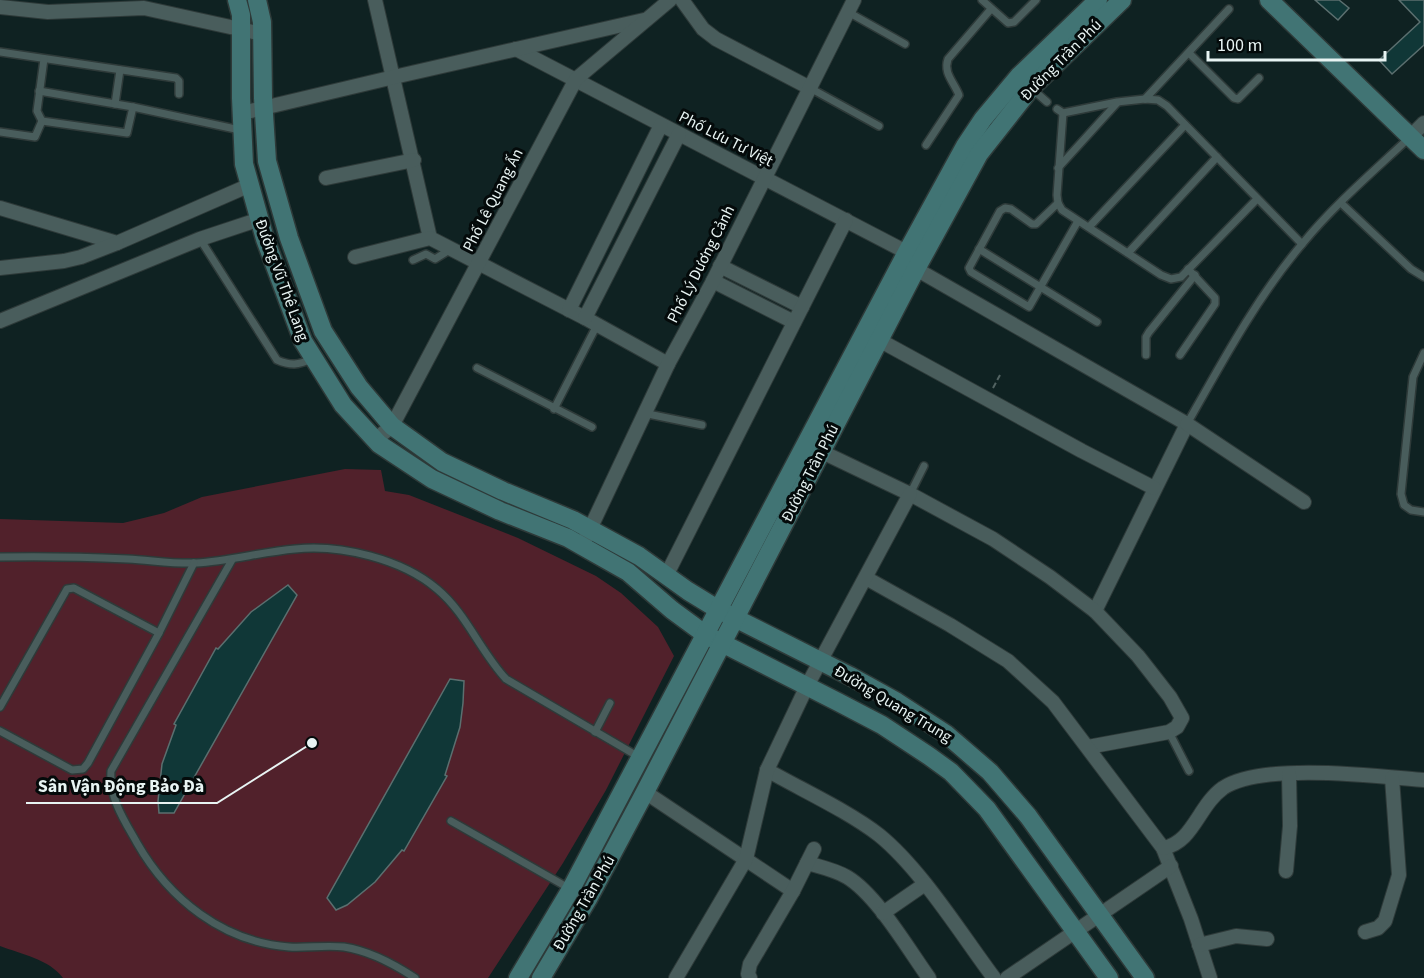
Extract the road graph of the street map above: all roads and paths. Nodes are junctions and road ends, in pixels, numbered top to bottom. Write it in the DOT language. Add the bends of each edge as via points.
graph roads {
  1 [pos="237,0"];
  2 [pos="257,0"];
  3 [pos="375,0"];
  4 [pos="670,0"];
  5 [pos="682,0"];
  6 [pos="982,0"];
  7 [pos="1036,0"];
  8 [pos="1098,0"];
  9 [pos="1122,0"];
  10 [pos="1269,0"];
  11 [pos="143,4"];
  12 [pos="851,4"];
  13 [pos="0,7"];
  14 [pos="992,9"];
  15 [pos="1228,9"];
  16 [pos="646,20"];
  17 [pos="241,29"];
  18 [pos="262,34"];
  19 [pos="905,44"];
  20 [pos="516,49"];
  21 [pos="0,52"];
  22 [pos="1189,53"];
  23 [pos="44,59"];
  24 [pos="120,70"];
  25 [pos="394,76"];
  26 [pos="1259,78"];
  27 [pos="576,79"];
  28 [pos="1025,82"];
  29 [pos="810,87"];
  30 [pos="39,91"];
  31 [pos="179,94"];
  32 [pos="1145,99"];
  33 [pos="1047,102"];
  34 [pos="1118,102"];
  35 [pos="115,104"];
  36 [pos="133,107"];
  37 [pos="264,108"];
  38 [pos="42,121"];
  39 [pos="242,122"];
  40 [pos="1424,123"];
  41 [pos="661,125"];
  42 [pos="1185,125"];
  43 [pos="879,126"];
  44 [pos="0,132"];
  45 [pos="679,134"];
  46 [pos="1410,137"];
  47 [pos="926,145"];
  48 [pos="1424,150"];
  49 [pos="1216,157"];
  50 [pos="414,160"];
  51 [pos="1058,168"];
  52 [pos="765,177"];
  53 [pos="326,178"];
  54 [pos="250,184"];
  55 [pos="1257,199"];
  56 [pos="1058,203"];
  57 [pos="1341,203"];
  58 [pos="0,208"];
  59 [pos="260,219"];
  60 [pos="846,220"];
  61 [pos="1078,221"];
  62 [pos="1089,227"];
  63 [pos="430,238"];
  64 [pos="200,239"];
  65 [pos="117,243"];
  66 [pos="1302,244"];
  67 [pos="451,249"];
  68 [pos="979,249"];
  69 [pos="1128,253"];
  70 [pos="355,257"];
  71 [pos="413,260"];
  72 [pos="914,260"];
  73 [pos="479,263"];
  74 [pos="720,266"];
  75 [pos="0,268"];
  76 [pos="1188,268"];
  77 [pos="1195,276"];
  78 [pos="1424,277"];
  79 [pos="712,281"];
  80 [pos="1041,288"];
  81 [pos="802,307"];
  82 [pos="569,310"];
  83 [pos="0,321"];
  84 [pos="591,321"];
  85 [pos="794,322"];
  86 [pos="1097,322"];
  87 [pos="879,340"];
  88 [pos="1424,353"];
  89 [pos="1146,355"];
  90 [pos="1180,355"];
  91 [pos="314,358"];
  92 [pos="668,364"];
  93 [pos="477,368"];
  94 [pos="1000,375"];
  95 [pos="987,398"];
  96 [pos="554,409"];
  97 [pos="643,413"];
  98 [pos="1187,424"];
  99 [pos="702,425"];
  100 [pos="392,426"];
  101 [pos="591,427"];
  102 [pos="375,440"];
  103 [pos="820,451"];
  104 [pos="924,466"];
  105 [pos="1154,488"];
  106 [pos="910,495"];
  107 [pos="1304,502"];
  108 [pos="1424,512"];
  109 [pos="586,537"];
  110 [pos="0,557"];
  111 [pos="232,560"];
  112 [pos="194,563"];
  113 [pos="666,576"];
  114 [pos="866,578"];
  115 [pos="719,610"];
  116 [pos="1095,610"];
  117 [pos="735,619"];
  118 [pos="159,633"];
  119 [pos="706,635"];
  120 [pos="723,644"];
  121 [pos="820,661"];
  122 [pos="807,686"];
  123 [pos="610,703"];
  124 [pos="0,707"];
  125 [pos="0,731"];
  126 [pos="595,732"];
  127 [pos="1169,732"];
  128 [pos="1088,747"];
  129 [pos="641,758"];
  130 [pos="767,770"];
  131 [pos="1189,771"];
  132 [pos="1289,774"];
  133 [pos="1392,778"];
  134 [pos="1424,780"];
  135 [pos="645,792"];
  136 [pos="451,821"];
  137 [pos="1163,848"];
  138 [pos="814,849"];
  139 [pos="746,859"];
  140 [pos="807,863"];
  141 [pos="1171,866"];
  142 [pos="1286,871"];
  143 [pos="925,884"];
  144 [pos="571,889"];
  145 [pos="793,891"];
  146 [pos="588,899"];
  147 [pos="883,913"];
  148 [pos="1100,914"];
  149 [pos="1076,931"];
  150 [pos="1365,932"];
  151 [pos="1267,939"];
  152 [pos="1199,945"];
  153 [pos="415,978"];
  154 [pos="518,978"];
  155 [pos="541,978"];
  156 [pos="676,978"];
  157 [pos="750,978"];
  158 [pos="929,978"];
  159 [pos="994,978"];
  160 [pos="1007,978"];
  161 [pos="1109,978"];
  162 [pos="1145,978"];
  163 [pos="1210,978"];
  1 -- 17 [label="main road, Đường Vũ Thê Lang"];
  2 -- 18 [label="main road, Đường Vũ Thê Lang"];
  3 -- 25 [label="street"];
  4 -- 16 [label="street, Phố Lê Quang Ấn"];
  5 -- 29 [label="street" via="703,29 716,39"];
  6 -- 14 [label="lane"];
  7 -- 14 [label="lane" via="1014,22 1008,23"];
  8 -- 28 [label="main road, Đường Trần Phú"];
  9 -- 28 [label="main road, Đường Trần Phú"];
  10 -- 46 [label="main road"];
  11 -- 13 [label="street" via="48,12"];
  11 -- 17 [label="street"];
  12 -- 19 [label="lane"];
  12 -- 29 [label="street, Phố Lý Dương Cảnh"];
  14 -- 47 [label="lane" via="948,59 945,67 959,95"];
  15 -- 22 [label="lane"];
  16 -- 20 [label="street"];
  16 -- 27 [label="street, Phố Lê Quang Ấn"];
  17 -- 18 [label="street"];
  17 -- 39 [label="main road, Đường Vũ Thê Lang"];
  18 -- 37 [label="main road, Đường Vũ Thê Lang"];
  20 -- 25 [label="street"];
  20 -- 27 [label="street, Phố Lưu Tư Việt"];
  21 -- 23 [label="lane"];
  22 -- 26 [label="lane" via="1234,98 1238,99"];
  22 -- 32 [label="lane"];
  23 -- 24 [label="lane"];
  23 -- 30 [label="lane"];
  24 -- 31 [label="lane" via="176,78"];
  24 -- 35 [label="lane"];
  25 -- 37 [label="street"];
  25 -- 50 [label="street"];
  27 -- 41 [label="street, Phố Lưu Tư Việt"];
  27 -- 73 [label="street, Phố Lê Quang Ấn"];
  28 -- 33 [label="lane"];
  28 -- 72 [label="main road, Đường Trần Phú"];
  29 -- 43 [label="lane"];
  29 -- 52 [label="street, Phố Lý Dương Cảnh"];
  30 -- 35 [label="lane"];
  30 -- 38 [label="lane" via="37,111"];
  32 -- 34 [label="lane"];
  32 -- 42 [label="lane" via="1158,100"];
  34 -- 51 [label="lane"];
  34 -- 51 [label="lane" via="1060,111"];
  35 -- 36 [label="lane"];
  36 -- 38 [label="lane" via="127,133"];
  36 -- 39 [label="lane"];
  37 -- 39 [label="street"];
  37 -- 100 [label="main road, Đường Vũ Thê Lang" via="267,160 289,238 323,331 359,387"];
  38 -- 44 [label="lane" via="35,137"];
  39 -- 54 [label="main road, Đường Vũ Thê Lang" via="244,164"];
  40 -- 46 [label="street"];
  41 -- 45 [label="street, Phố Lưu Tư Việt"];
  41 -- 82 [label="street"];
  42 -- 49 [label="lane"];
  42 -- 62 [label="lane"];
  45 -- 52 [label="street, Phố Lưu Tư Việt"];
  45 -- 84 [label="street"];
  46 -- 48 [label="main road"];
  46 -- 57 [label="lane"];
  49 -- 55 [label="lane"];
  49 -- 69 [label="lane"];
  50 -- 53 [label="street"];
  50 -- 63 [label="street"];
  51 -- 56 [label="lane"];
  52 -- 60 [label="street, Phố Lưu Tư Việt"];
  52 -- 74 [label="street, Phố Lý Dương Cảnh"];
  54 -- 59 [label="main road, Đường Vũ Thê Lang"];
  54 -- 65 [label="street"];
  55 -- 66 [label="lane"];
  55 -- 76 [label="lane"];
  56 -- 61 [label="lane"];
  56 -- 68 [label="lane" via="1036,224 1005,208"];
  57 -- 66 [label="lane"];
  57 -- 78 [label="lane"];
  58 -- 65 [label="street"];
  59 -- 64 [label="street"];
  59 -- 91 [label="main road, Đường Vũ Thê Lang" via="303,341"];
  60 -- 72 [label="street, Phố Lưu Tư Việt"];
  60 -- 81 [label="street"];
  61 -- 62 [label="lane"];
  61 -- 80 [label="lane"];
  62 -- 69 [label="lane"];
  63 -- 67 [label="street"];
  63 -- 70 [label="street"];
  64 -- 83 [label="street"];
  64 -- 91 [label="lane" via="277,360 288,365"];
  65 -- 75 [label="street" via="64,261"];
  66 -- 98 [label="lane" via="1252,314"];
  67 -- 71 [label="lane" via="435,259 426,254"];
  67 -- 73 [label="street"];
  68 -- 80 [label="lane"];
  68 -- 80 [label="lane" via="969,268 971,272 1017,301 1029,308"];
  69 -- 76 [label="lane" via="1171,279 1181,277"];
  72 -- 87 [label="main road, Đường Trần Phú"];
  72 -- 98 [label="street, Phố Lưu Tư Việt"];
  72 -- 115 [label="main road, Đường Trần Phú"];
  73 -- 82 [label="street"];
  73 -- 100 [label="street, Phố Lê Quang Ấn"];
  74 -- 79 [label="street, Phố Lý Dương Cảnh"];
  74 -- 81 [label="street"];
  76 -- 77 [label="lane"];
  77 -- 89 [label="lane" via="1149,332"];
  77 -- 90 [label="lane" via="1215,298 1215,304"];
  79 -- 85 [label="street"];
  79 -- 92 [label="street, Phố Lý Dương Cảnh"];
  80 -- 86 [label="lane"];
  81 -- 85 [label="street"];
  82 -- 84 [label="street"];
  84 -- 92 [label="street"];
  84 -- 96 [label="lane"];
  85 -- 113 [label="street"];
  87 -- 95 [label="street"];
  87 -- 103 [label="main road, Đường Trần Phú"];
  88 -- 108 [label="lane" via="1413,377 1401,494 1404,505"];
  91 -- 102 [label="main road, Đường Vũ Thê Lang" via="343,405"];
  92 -- 97 [label="street, Phố Lý Dương Cảnh"];
  93 -- 96 [label="lane"];
  94 -- 95 [label="path"];
  95 -- 105 [label="street"];
  96 -- 101 [label="lane"];
  97 -- 99 [label="lane"];
  97 -- 109 [label="street, Phố Lý Dương Cảnh"];
  98 -- 105 [label="street"];
  98 -- 107 [label="street, Phố Lưu Tư Việt"];
  100 -- 102 [label="street, Phố Lê Quang Ấn"];
  100 -- 109 [label="main road, Đường Vũ Thê Lang" via="442,462"];
  102 -- 109 [label="main road, Đường Vũ Thê Lang" via="432,479 500,511 568,538"];
  103 -- 106 [label="street"];
  103 -- 117 [label="main road, Đường Trần Phú"];
  104 -- 106 [label="lane"];
  105 -- 116 [label="street"];
  106 -- 114 [label="street"];
  106 -- 116 [label="street" via="993,539"];
  109 -- 113 [label="main road, Đường Vũ Thê Lang" via="639,556"];
  109 -- 119 [label="main road, Đường Vũ Thê Lang"];
  110 -- 112 [label="lane"];
  111 -- 112 [label="lane"];
  111 -- 126 [label="lane" via="296,549 335,549 373,557 409,571 437,589 458,612 506,679"];
  111 -- 153 [label="lane" via="111,771 115,802 148,862 165,883 185,904 226,930 288,947 344,947 360,951 395,964"];
  112 -- 118 [label="lane"];
  113 -- 115 [label="main road, Đường Vũ Thê Lang"];
  114 -- 121 [label="street"];
  114 -- 128 [label="street" via="1008,661 1053,702"];
  115 -- 117 [label="main road, Đường Quang Trung"];
  115 -- 119 [label="main road, Đường Trần Phú"];
  116 -- 127 [label="street" via="1138,656 1178,708 1182,717"];
  117 -- 120 [label="main road, Đường Trần Phú"];
  117 -- 121 [label="main road, Đường Quang Trung"];
  118 -- 124 [label="lane" via="74,588 67,589"];
  118 -- 125 [label="lane" via="82,769 72,770"];
  119 -- 120 [label="main road, Đường Quang Trung"];
  119 -- 129 [label="main road, Đường Trần Phú"];
  120 -- 122 [label="main road, Đường Quang Trung"];
  120 -- 135 [label="main road, Đường Trần Phú"];
  121 -- 122 [label="street"];
  121 -- 148 [label="main road, Đường Quang Trung" via="924,718 970,753 1028,816"];
  122 -- 130 [label="street"];
  122 -- 149 [label="main road, Đường Quang Trung" via="908,741 951,772 987,809"];
  123 -- 126 [label="lane"];
  126 -- 129 [label="lane"];
  127 -- 128 [label="street"];
  127 -- 131 [label="lane"];
  128 -- 137 [label="street"];
  129 -- 144 [label="main road, Đường Trần Phú"];
  130 -- 139 [label="street"];
  130 -- 143 [label="street" via="878,834"];
  132 -- 133 [label="street" via="1322,772"];
  132 -- 137 [label="street" via="1248,777 1224,788 1204,806 1183,839"];
  132 -- 142 [label="street"];
  133 -- 134 [label="street"];
  133 -- 150 [label="street" via="1399,875 1385,921"];
  135 -- 139 [label="street"];
  135 -- 146 [label="main road, Đường Trần Phú"];
  136 -- 144 [label="lane"];
  137 -- 141 [label="street"];
  138 -- 140 [label="street"];
  139 -- 145 [label="street"];
  139 -- 156 [label="street"];
  140 -- 145 [label="street"];
  140 -- 147 [label="street" via="857,884"];
  141 -- 148 [label="street"];
  141 -- 152 [label="street"];
  143 -- 147 [label="street"];
  143 -- 159 [label="street"];
  144 -- 146 [label="lane"];
  144 -- 154 [label="main road, Đường Trần Phú"];
  145 -- 157 [label="street" via="750,964"];
  146 -- 155 [label="main road, Đường Trần Phú"];
  147 -- 158 [label="street"];
  148 -- 149 [label="street"];
  148 -- 162 [label="main road, Đường Quang Trung"];
  149 -- 160 [label="street"];
  149 -- 161 [label="main road, Đường Quang Trung"];
  151 -- 152 [label="street" via="1236,936"];
  152 -- 163 [label="street"];
}
